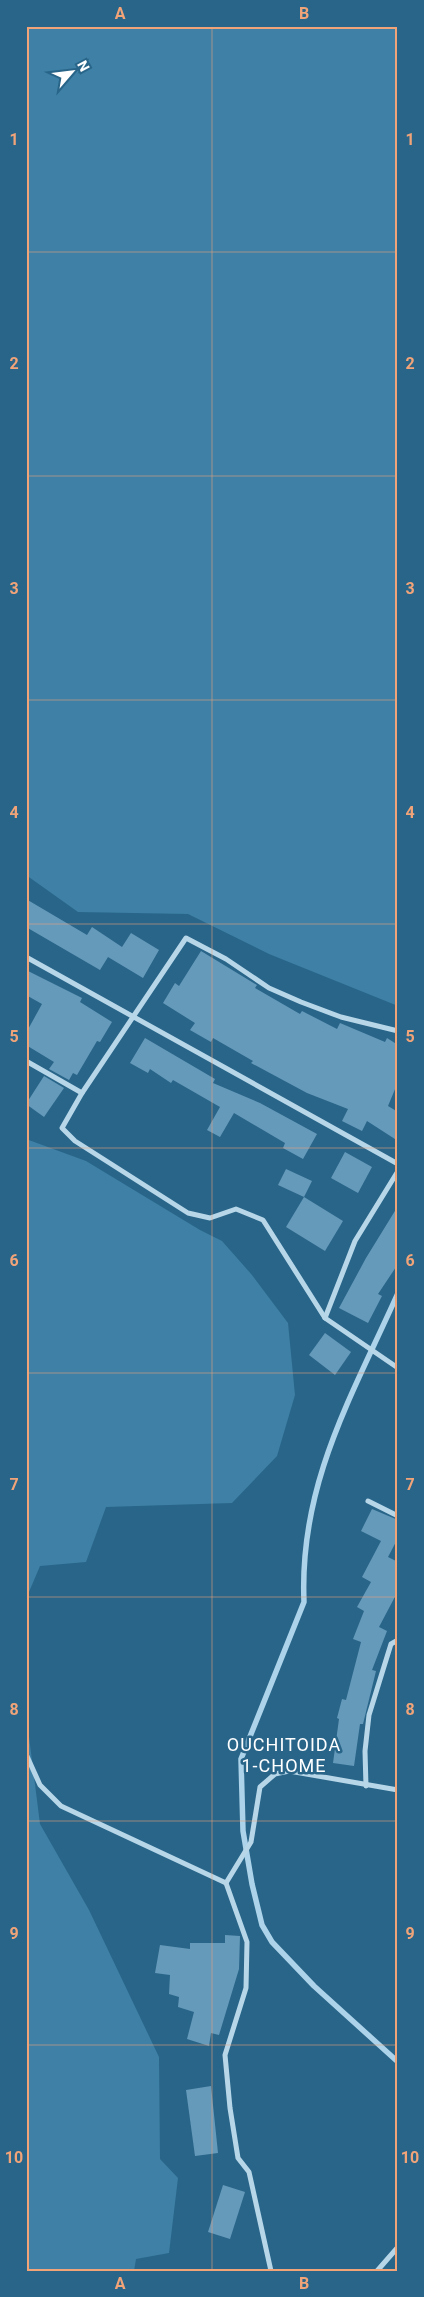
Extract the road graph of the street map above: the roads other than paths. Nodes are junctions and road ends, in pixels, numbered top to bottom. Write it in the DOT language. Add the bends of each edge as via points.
graph roads {
  1 [pos="26,957"];
  2 [pos="132,1018"];
  3 [pos="398,1031"];
  4 [pos="26,1061"];
  5 [pos="82,1093"];
  6 [pos="398,1164"];
  7 [pos="398,1171"];
  8 [pos="325,1318"];
  9 [pos="398,1368"];
  10 [pos="368,1501"];
  11 [pos="398,1516"];
  12 [pos="398,1640"];
  13 [pos="26,1754"];
  14 [pos="366,1786"];
  15 [pos="398,1790"];
  16 [pos="226,1883"];
  17 [pos="398,2247"];
  18 [pos="271,2271"];
  19 [pos="377,2271"];
  1 -- 2 [label="street"];
  2 -- 3 [label="street" via="186,938 226,959 269,988 341,1017"];
  2 -- 5 [label="street"];
  2 -- 6 [label="street"];
  4 -- 5 [label="street"];
  5 -- 8 [label="street" via="62,1128 75,1141 188,1213 210,1218 236,1209 263,1220"];
  7 -- 8 [label="street" via="355,1241"];
  8 -- 9 [label="street"];
  10 -- 11 [label="street"];
  12 -- 14 [label="street" via="391,1644 368,1714"];
  13 -- 16 [label="street" via="40,1785 61,1806"];
  14 -- 15 [label="street"];
  14 -- 16 [label="street" via="289,1772 274,1774 260,1786 251,1842"];
  16 -- 18 [label="street" via="247,1942 246,1988 225,2055 230,2108 238,2158 249,2172"];
  17 -- 19 [label="street"];
}
